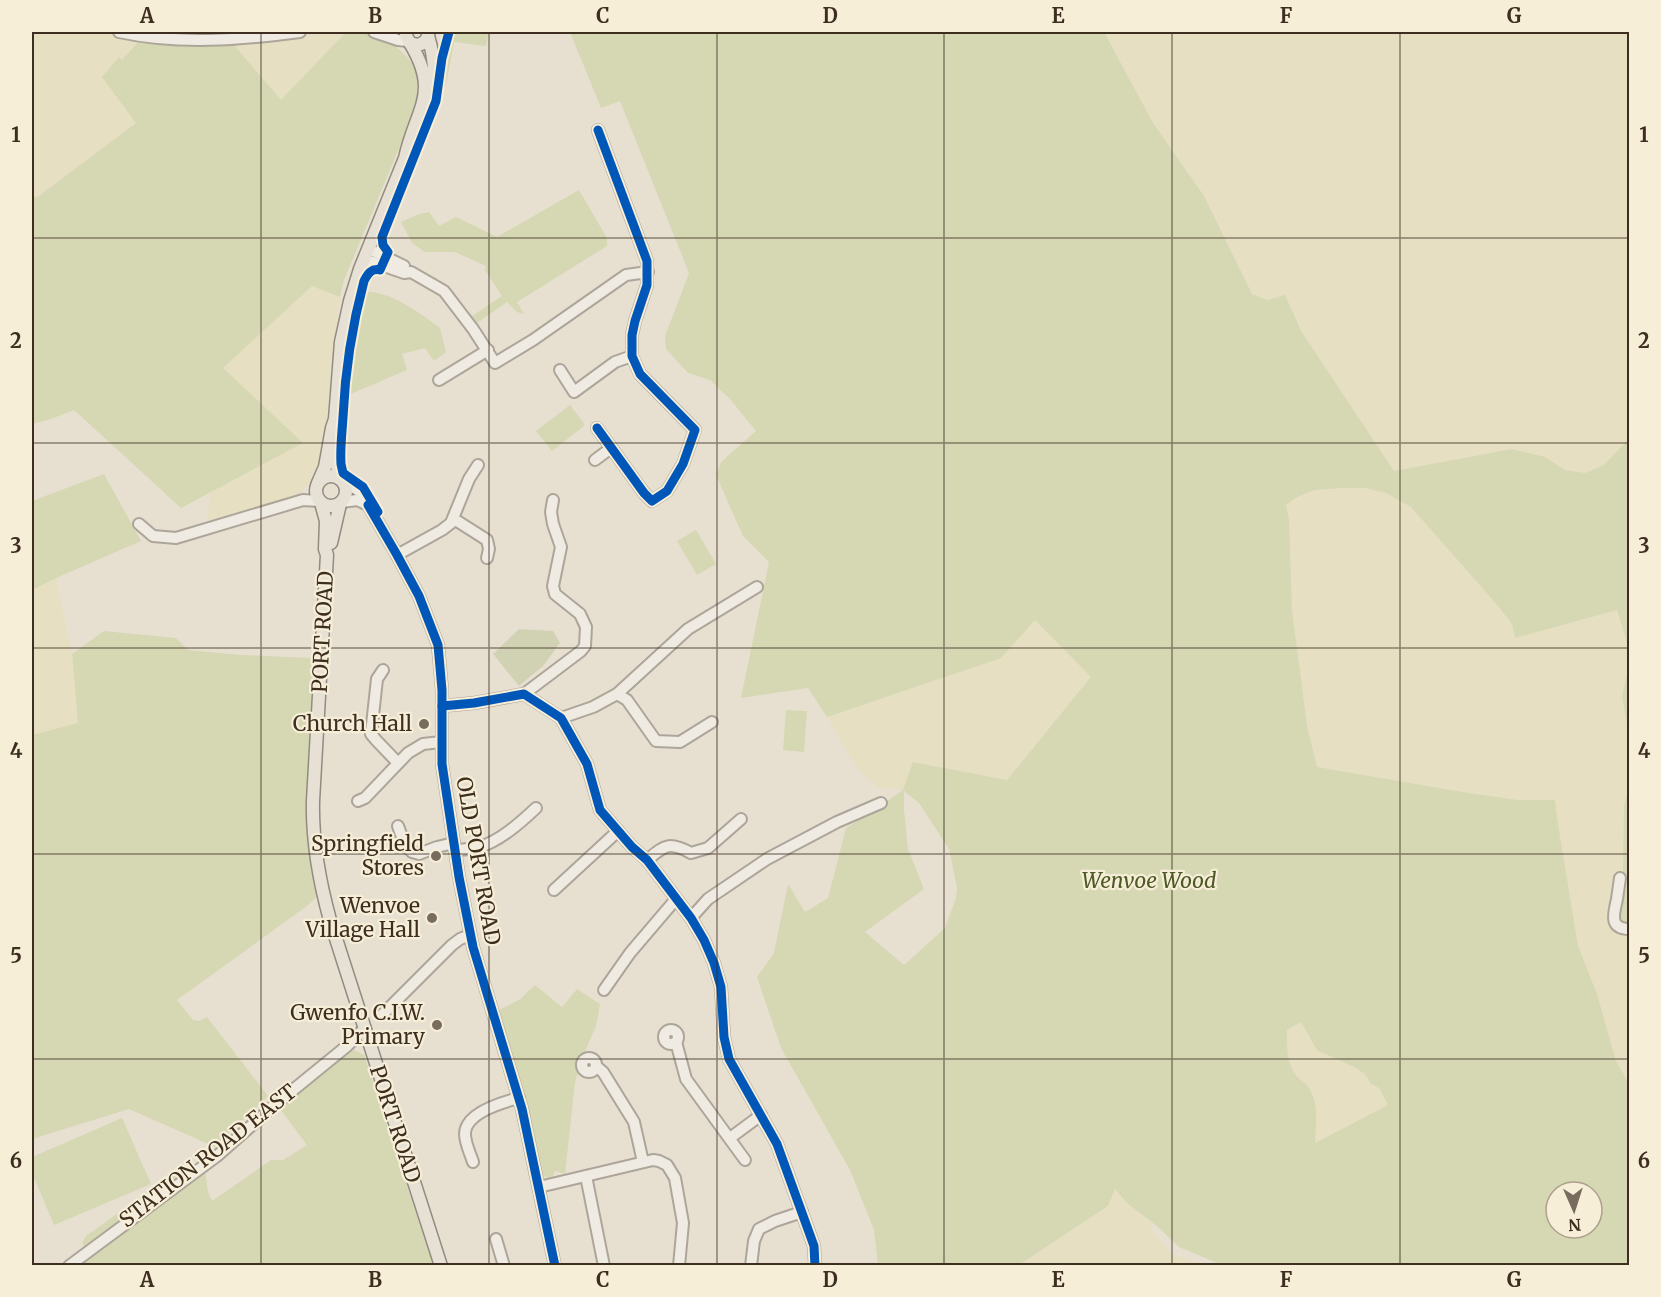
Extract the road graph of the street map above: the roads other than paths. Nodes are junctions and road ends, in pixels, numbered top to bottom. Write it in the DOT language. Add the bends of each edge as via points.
graph roads {
  1 [pos="119,32"];
  2 [pos="300,32"];
  3 [pos="374,32"];
  4 [pos="429,33"];
  5 [pos="256,35"];
  6 [pos="408,38"];
  7 [pos="598,130"];
  8 [pos="405,158"];
  9 [pos="366,254"];
  10 [pos="648,272"];
  11 [pos="488,350"];
  12 [pos="632,356"];
  13 [pos="560,370"];
  14 [pos="439,380"];
  15 [pos="335,419"];
  16 [pos="597,428"];
  17 [pos="611,448"];
  18 [pos="595,460"];
  19 [pos="478,465"];
  20 [pos="342,481"];
  21 [pos="317,485"];
  22 [pos="303,500"];
  23 [pos="553,500"];
  24 [pos="320,502"];
  25 [pos="341,503"];
  26 [pos="368,505"];
  27 [pos="454,519"];
  28 [pos="139,524"];
  29 [pos="327,555"];
  30 [pos="397,555"];
  31 [pos="487,558"];
  32 [pos="757,587"];
  33 [pos="383,670"];
  34 [pos="524,693"];
  35 [pos="616,694"];
  36 [pos="442,706"];
  37 [pos="561,718"];
  38 [pos="712,722"];
  39 [pos="441,742"];
  40 [pos="398,764"];
  41 [pos="358,801"];
  42 [pos="881,803"];
  43 [pos="536,808"];
  44 [pos="741,819"];
  45 [pos="398,826"];
  46 [pos="618,831"];
  47 [pos="455,847"];
  48 [pos="646,860"];
  49 [pos="1620,878"];
  50 [pos="554,890"];
  51 [pos="676,899"];
  52 [pos="691,918"];
  53 [pos="1629,929"];
  54 [pos="470,935"];
  55 [pos="604,990"];
  56 [pos="382,1015"];
  57 [pos="365,1028"];
  58 [pos="676,1042"];
  59 [pos="347,1046"];
  60 [pos="371,1048"];
  61 [pos="596,1066"];
  62 [pos="519,1098"];
  63 [pos="761,1115"];
  64 [pos="730,1138"];
  65 [pos="745,1160"];
  66 [pos="473,1162"];
  67 [pos="644,1162"];
  68 [pos="586,1176"];
  69 [pos="539,1187"];
  70 [pos="802,1212"];
  71 [pos="496,1239"];
  72 [pos="69,1266"];
  73 [pos="441,1266"];
  74 [pos="504,1266"];
  75 [pos="555,1266"];
  76 [pos="604,1266"];
  77 [pos="679,1266"];
  78 [pos="752,1266"];
  79 [pos="815,1266"];
  1 -- 5 [label="street" via="179,40"];
  2 -- 5 [label="street"];
  3 -- 6 [label="street" via="398,40"];
  4 -- 6 [label="main road" via="425,42 418,45"];
  4 -- 8 [label="main road, PORT ROAD" via="433,90 414,146"];
  6 -- 8 [label="main road, PORT ROAD" via="423,71 425,91"];
  7 -- 10 [label="street"];
  8 -- 9 [label="main road, PORT ROAD"];
  9 -- 11 [label="street" via="444,291"];
  9 -- 15 [label="main road, PORT ROAD" via="341,342"];
  10 -- 11 [label="street" via="626,275 495,363"];
  10 -- 12 [label="street" via="633,328"];
  11 -- 14 [label="street"];
  12 -- 13 [label="street" via="615,362 574,392"];
  12 -- 17 [label="street" via="640,374 695,430 683,464 667,491 652,501"];
  15 -- 20 [label="main road, PORT ROAD" via="336,462"];
  15 -- 21 [label="main road, PORT ROAD"];
  16 -- 17 [label="street"];
  17 -- 18 [label="street"];
  19 -- 27 [label="street"];
  20 -- 21 [label="main road" via="330,476"];
  20 -- 25 [label="main road, PORT ROAD" via="347,492"];
  20 -- 26 [label="street, OLD PORT ROAD" via="358,490"];
  21 -- 22 [label="street"];
  21 -- 24 [label="main road, PORT ROAD"];
  22 -- 24 [label="street"];
  22 -- 28 [label="street" via="176,538 153,536"];
  23 -- 34 [label="street" via="553,524 561,547 553,586 555,594 580,614 585,646"];
  24 -- 25 [label="main road" via="331,507"];
  24 -- 29 [label="main road, PORT ROAD" via="326,521"];
  25 -- 26 [label="street" via="357,500"];
  25 -- 29 [label="main road, PORT ROAD"];
  26 -- 30 [label="street, OLD PORT ROAD"];
  27 -- 30 [label="street"];
  27 -- 31 [label="street" via="487,540"];
  29 -- 57 [label="main road, PORT ROAD" via="313,829 324,898"];
  30 -- 36 [label="street, OLD PORT ROAD" via="434,632 440,659"];
  32 -- 35 [label="street" via="688,629"];
  33 -- 40 [label="street" via="377,679 372,734"];
  34 -- 36 [label="street"];
  34 -- 37 [label="street"];
  35 -- 37 [label="street"];
  35 -- 38 [label="street" via="627,700 656,741 680,742"];
  36 -- 39 [label="street, OLD PORT ROAD"];
  37 -- 46 [label="street" via="587,764 600,810"];
  39 -- 40 [label="street" via="423,744"];
  39 -- 47 [label="street, OLD PORT ROAD"];
  40 -- 41 [label="street"];
  42 -- 52 [label="street" via="767,860 708,899"];
  43 -- 47 [label="street" via="496,839 479,847"];
  44 -- 48 [label="street" via="708,848 691,853 676,845 661,849"];
  45 -- 47 [label="street" via="412,852"];
  46 -- 48 [label="street"];
  46 -- 50 [label="street"];
  47 -- 54 [label="street, OLD PORT ROAD"];
  48 -- 51 [label="street"];
  49 -- 53 [label="street" via="1613,915 1617,926"];
  51 -- 52 [label="street"];
  51 -- 55 [label="street"];
  52 -- 63 [label="street" via="704,940 721,987 729,1059"];
  54 -- 56 [label="street" via="452,945"];
  54 -- 62 [label="street, OLD PORT ROAD"];
  57 -- 59 [label="street, STATION ROAD EAST"];
  57 -- 60 [label="main road, PORT ROAD"];
  58 -- 64 [label="street" via="686,1079"];
  59 -- 60 [label="street"];
  59 -- 72 [label="street, STATION ROAD EAST" via="216,1156"];
  60 -- 73 [label="main road, PORT ROAD"];
  61 -- 67 [label="street" via="634,1122"];
  62 -- 66 [label="street" via="480,1113 466,1126"];
  62 -- 69 [label="street, OLD PORT ROAD"];
  63 -- 64 [label="street"];
  63 -- 70 [label="street" via="777,1144"];
  64 -- 65 [label="street"];
  67 -- 68 [label="street"];
  67 -- 77 [label="street" via="664,1162 674,1174 682,1220"];
  68 -- 69 [label="street"];
  68 -- 76 [label="street"];
  69 -- 75 [label="street, OLD PORT ROAD"];
  70 -- 78 [label="street" via="759,1229"];
  70 -- 79 [label="street" via="814,1246"];
  71 -- 74 [label="street"];
}
